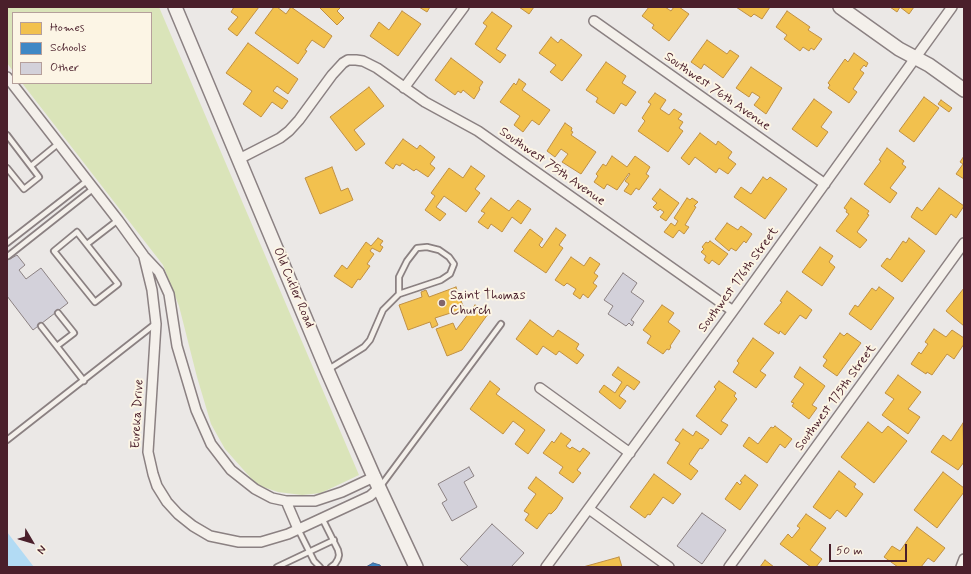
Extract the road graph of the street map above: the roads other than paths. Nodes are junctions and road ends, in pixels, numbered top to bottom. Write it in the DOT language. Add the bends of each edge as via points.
graph roads {
  1 [pos="175,7"];
  2 [pos="464,7"];
  3 [pos="840,7"];
  4 [pos="952,7"];
  5 [pos="594,21"];
  6 [pos="916,58"];
  7 [pos="13,84"];
  8 [pos="404,88"];
  9 [pos="964,90"];
  10 [pos="7,135"];
  11 [pos="59,143"];
  12 [pos="239,159"];
  13 [pos="30,166"];
  14 [pos="7,168"];
  15 [pos="88,180"];
  16 [pos="825,184"];
  17 [pos="94,188"];
  18 [pos="118,220"];
  19 [pos="7,243"];
  20 [pos="964,243"];
  21 [pos="87,244"];
  22 [pos="8,256"];
  23 [pos="144,256"];
  24 [pos="399,294"];
  25 [pos="733,311"];
  26 [pos="58,313"];
  27 [pos="174,318"];
  28 [pos="156,324"];
  29 [pos="501,324"];
  30 [pos="41,326"];
  31 [pos="57,346"];
  32 [pos="327,370"];
  33 [pos="84,381"];
  34 [pos="540,388"];
  35 [pos="7,440"];
  36 [pos="630,453"];
  37 [pos="377,483"];
  38 [pos="286,501"];
  39 [pos="315,501"];
  40 [pos="589,509"];
  41 [pos="322,518"];
  42 [pos="298,529"];
  43 [pos="334,540"];
  44 [pos="309,551"];
  45 [pos="964,558"];
  46 [pos="277,567"];
  47 [pos="320,567"];
  48 [pos="331,567"];
  49 [pos="416,567"];
  50 [pos="546,567"];
  51 [pos="669,567"];
  52 [pos="729,567"];
  53 [pos="961,567"];
  1 -- 12 [label="main road, Old Cutler Road"];
  2 -- 8 [label="street"];
  3 -- 6 [label="main road"];
  4 -- 6 [label="street, Southwest 176th Street"];
  5 -- 16 [label="street, Southwest 76th Avenue"];
  6 -- 9 [label="main road"];
  6 -- 16 [label="street, Southwest 176th Street"];
  7 -- 11 [label="street, Eureka Drive"];
  8 -- 12 [label="street, Southwest 75th Avenue" via="370,64 348,60 337,68 285,135"];
  8 -- 25 [label="street, Southwest 75th Avenue" via="482,134"];
  10 -- 13 [label="lane"];
  11 -- 13 [label="lane"];
  11 -- 15 [label="street, Eureka Drive"];
  12 -- 32 [label="main road, Old Cutler Road"];
  13 -- 14 [label="lane" via="39,177 24,189"];
  15 -- 17 [label="street, Eureka Drive"];
  15 -- 19 [label="lane"];
  16 -- 25 [label="street, Southwest 176th Street"];
  17 -- 18 [label="street, Eureka Drive"];
  17 -- 22 [label="lane"];
  18 -- 21 [label="lane"];
  18 -- 23 [label="street, Eureka Drive"];
  20 -- 52 [label="street, Southwest 175th Street"];
  21 -- 21 [label="lane" via="77,232 54,251 95,302 118,284"];
  23 -- 27 [label="street, Eureka Drive" via="164,281"];
  23 -- 28 [label="street, Eureka Drive"];
  24 -- 24 [label="lane" via="441,280 450,274 454,264 439,250 417,248 399,277"];
  24 -- 32 [label="lane" via="383,310 370,340 364,347"];
  25 -- 36 [label="street, Southwest 176th Street"];
  26 -- 31 [label="lane" via="74,333"];
  27 -- 28 [label="street"];
  27 -- 38 [label="street, Eureka Drive" via="177,346 196,410 211,444 225,463 247,484 268,496"];
  28 -- 33 [label="lane"];
  28 -- 42 [label="street, Eureka Drive" via="148,452 157,486 167,502 193,526 210,536 228,541 261,542"];
  29 -- 37 [label="lane"];
  30 -- 31 [label="lane"];
  31 -- 33 [label="lane"];
  32 -- 37 [label="main road, Old Cutler Road"];
  33 -- 35 [label="lane"];
  34 -- 36 [label="street"];
  36 -- 40 [label="street, Southwest 176th Street"];
  37 -- 39 [label="street, Eureka Drive"];
  37 -- 41 [label="street, Eureka Drive" via="370,496"];
  37 -- 49 [label="main road, Old Cutler Road"];
  38 -- 39 [label="street, Eureka Drive"];
  38 -- 42 [label="street"];
  39 -- 41 [label="street"];
  40 -- 50 [label="street, Southwest 176th Street"];
  40 -- 51 [label="street"];
  41 -- 42 [label="street, Eureka Drive"];
  41 -- 43 [label="lane"];
  42 -- 44 [label="lane"];
  43 -- 44 [label="lane"];
  43 -- 48 [label="lane" via="339,555"];
  44 -- 46 [label="lane"];
  44 -- 47 [label="lane"];
  45 -- 53 [label="street"];
}
